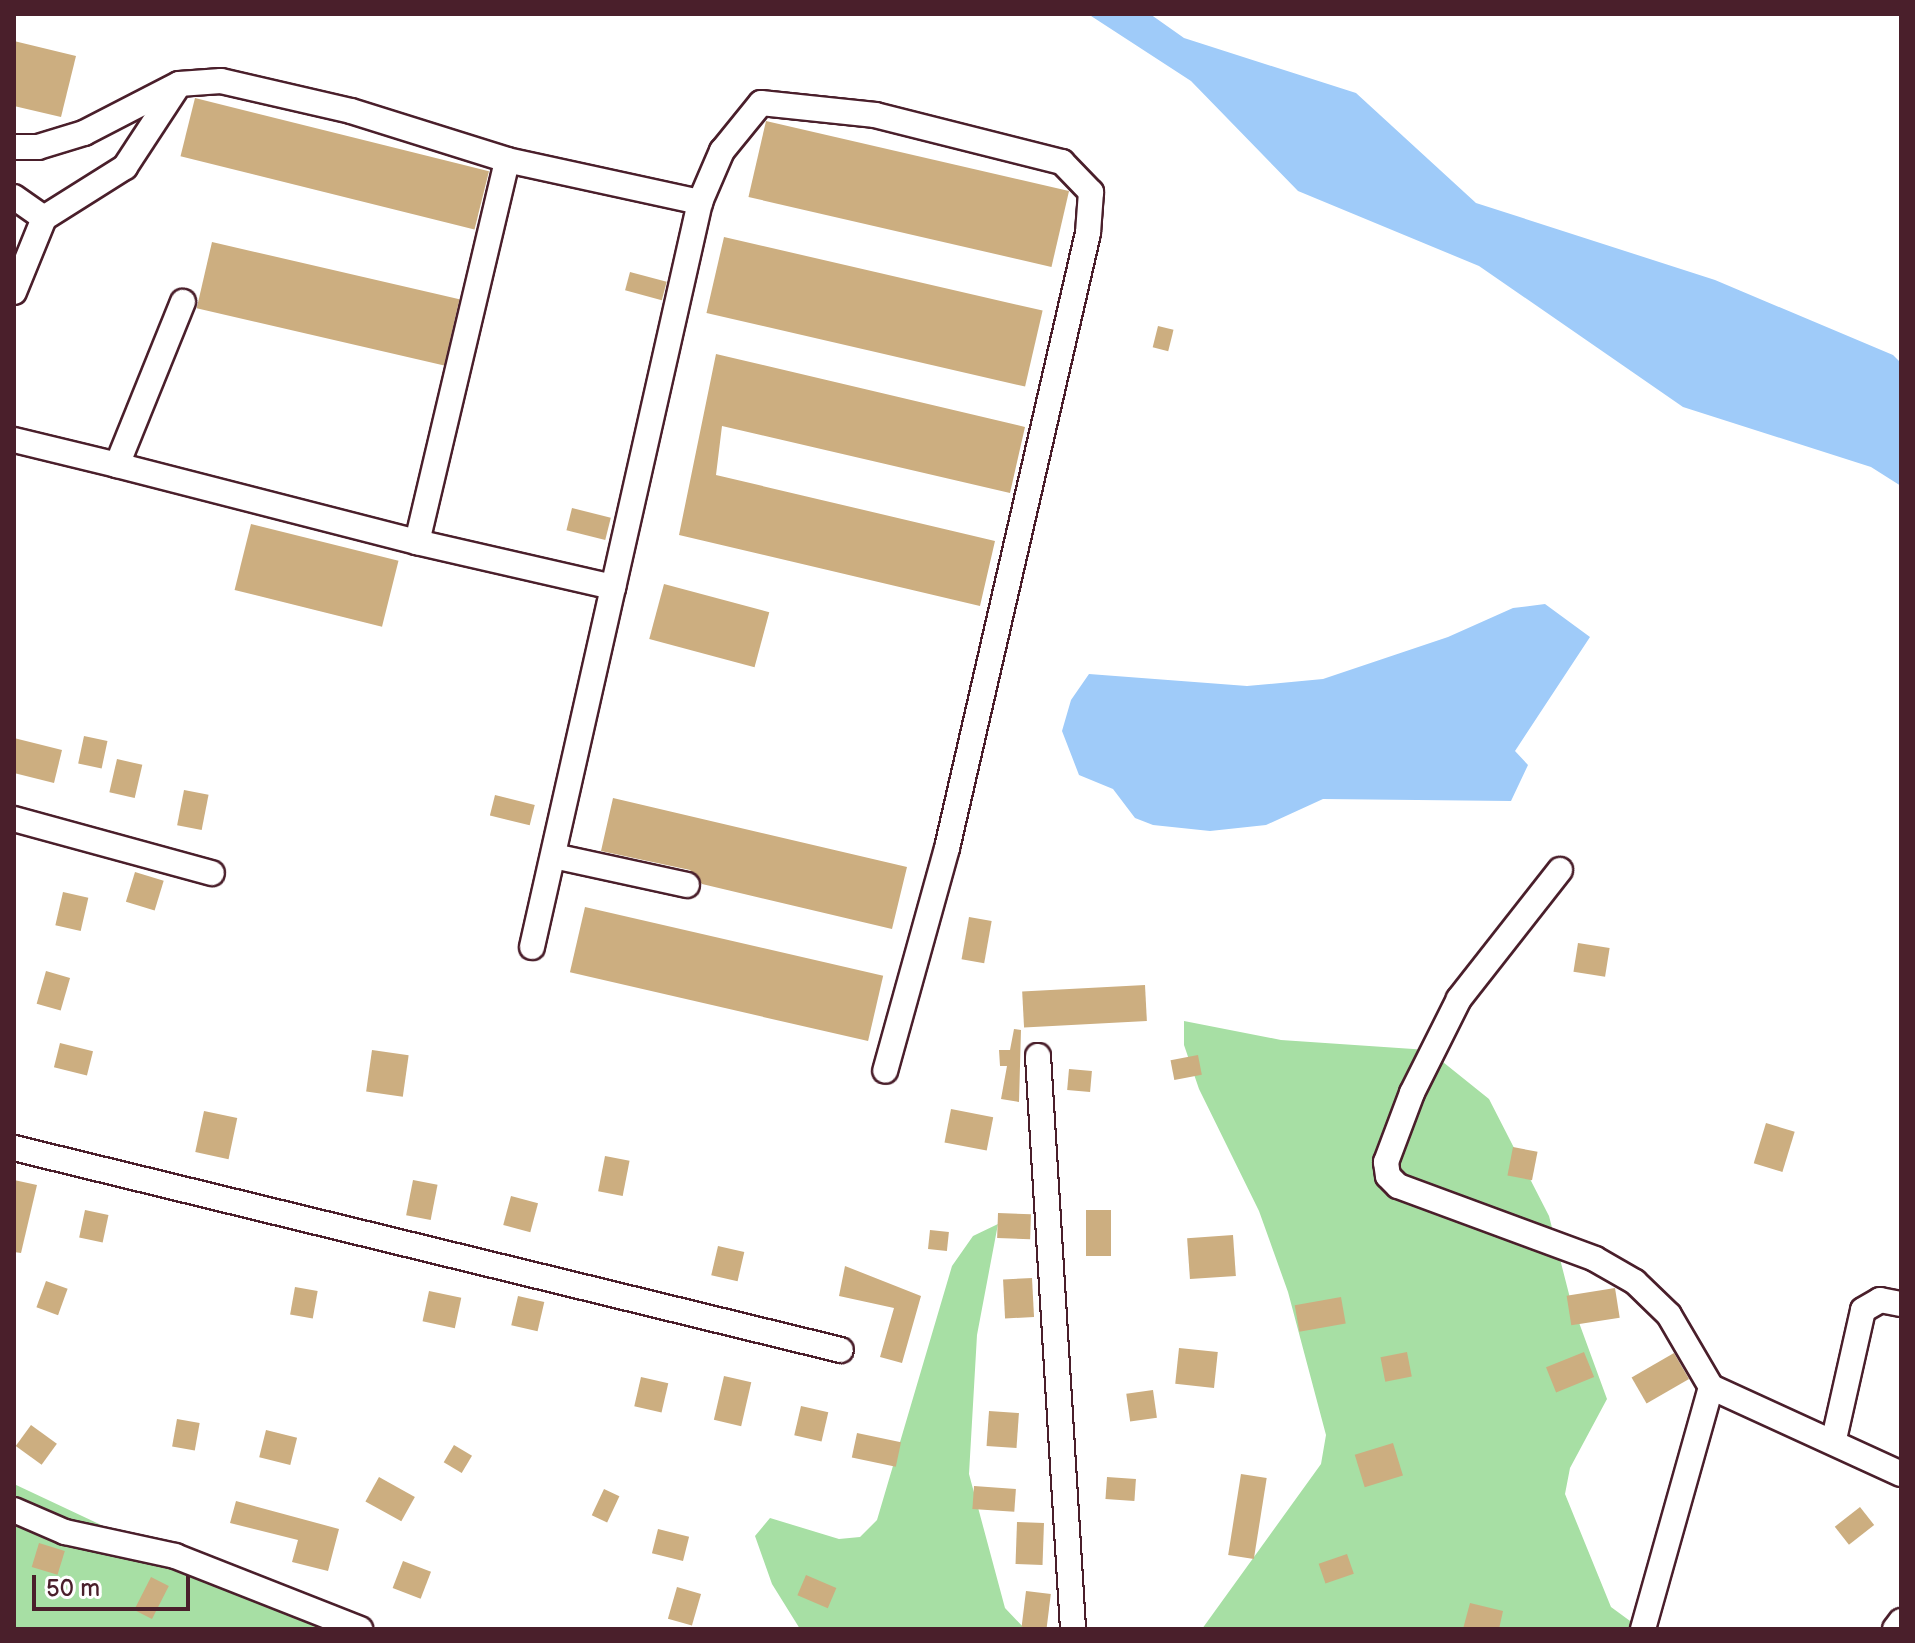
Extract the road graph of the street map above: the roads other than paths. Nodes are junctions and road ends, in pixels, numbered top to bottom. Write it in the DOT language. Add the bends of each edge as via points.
graph roads {
  1 [pos="179,84"];
  2 [pos="14,147"];
  3 [pos="507,160"];
  4 [pos="14,197"];
  5 [pos="700,202"];
  6 [pos="44,218"];
  7 [pos="14,292"];
  8 [pos="183,302"];
  9 [pos="14,440"];
  10 [pos="117,465"];
  11 [pos="417,542"];
  12 [pos="613,587"];
  13 [pos="14,819"];
  14 [pos="554,856"];
  15 [pos="1560,870"];
  16 [pos="212,873"];
  17 [pos="687,885"];
  18 [pos="532,947"];
  19 [pos="1038,1056"];
  20 [pos="885,1071"];
  21 [pos="14,1148"];
  22 [pos="1901,1304"];
  23 [pos="841,1350"];
  24 [pos="1711,1387"];
  25 [pos="1834,1439"];
  26 [pos="1901,1474"];
  27 [pos="14,1510"];
  28 [pos="1901,1621"];
  29 [pos="360,1629"];
  30 [pos="1073,1629"];
  31 [pos="1643,1629"];
  32 [pos="1895,1629"];
  1 -- 2 [label="street" via="84,133 38,147"];
  1 -- 3 [label="street" via="221,81 351,111"];
  1 -- 6 [label="street" via="125,167"];
  3 -- 5 [label="street"];
  3 -- 11 [label="street"];
  4 -- 6 [label="street"];
  5 -- 12 [label="street"];
  5 -- 20 [label="street" via="722,151 761,103 875,115 1062,162 1091,192 1088,233 947,848"];
  6 -- 7 [label="street"];
  8 -- 10 [label="street"];
  9 -- 10 [label="street"];
  10 -- 11 [label="street"];
  11 -- 12 [label="street"];
  12 -- 14 [label="street"];
  13 -- 16 [label="street"];
  14 -- 17 [label="street"];
  14 -- 18 [label="street"];
  15 -- 24 [label="street" via="1459,999 1412,1093 1386,1162 1388,1176 1398,1186 1595,1259 1635,1282 1669,1315"];
  19 -- 30 [label="street"];
  21 -- 23 [label="street"];
  22 -- 25 [label="street" via="1880,1300 1863,1310"];
  24 -- 25 [label="street"];
  24 -- 31 [label="street"];
  25 -- 26 [label="street"];
  27 -- 29 [label="street" via="65,1532 175,1556"];
  28 -- 32 [label="street"];
}
